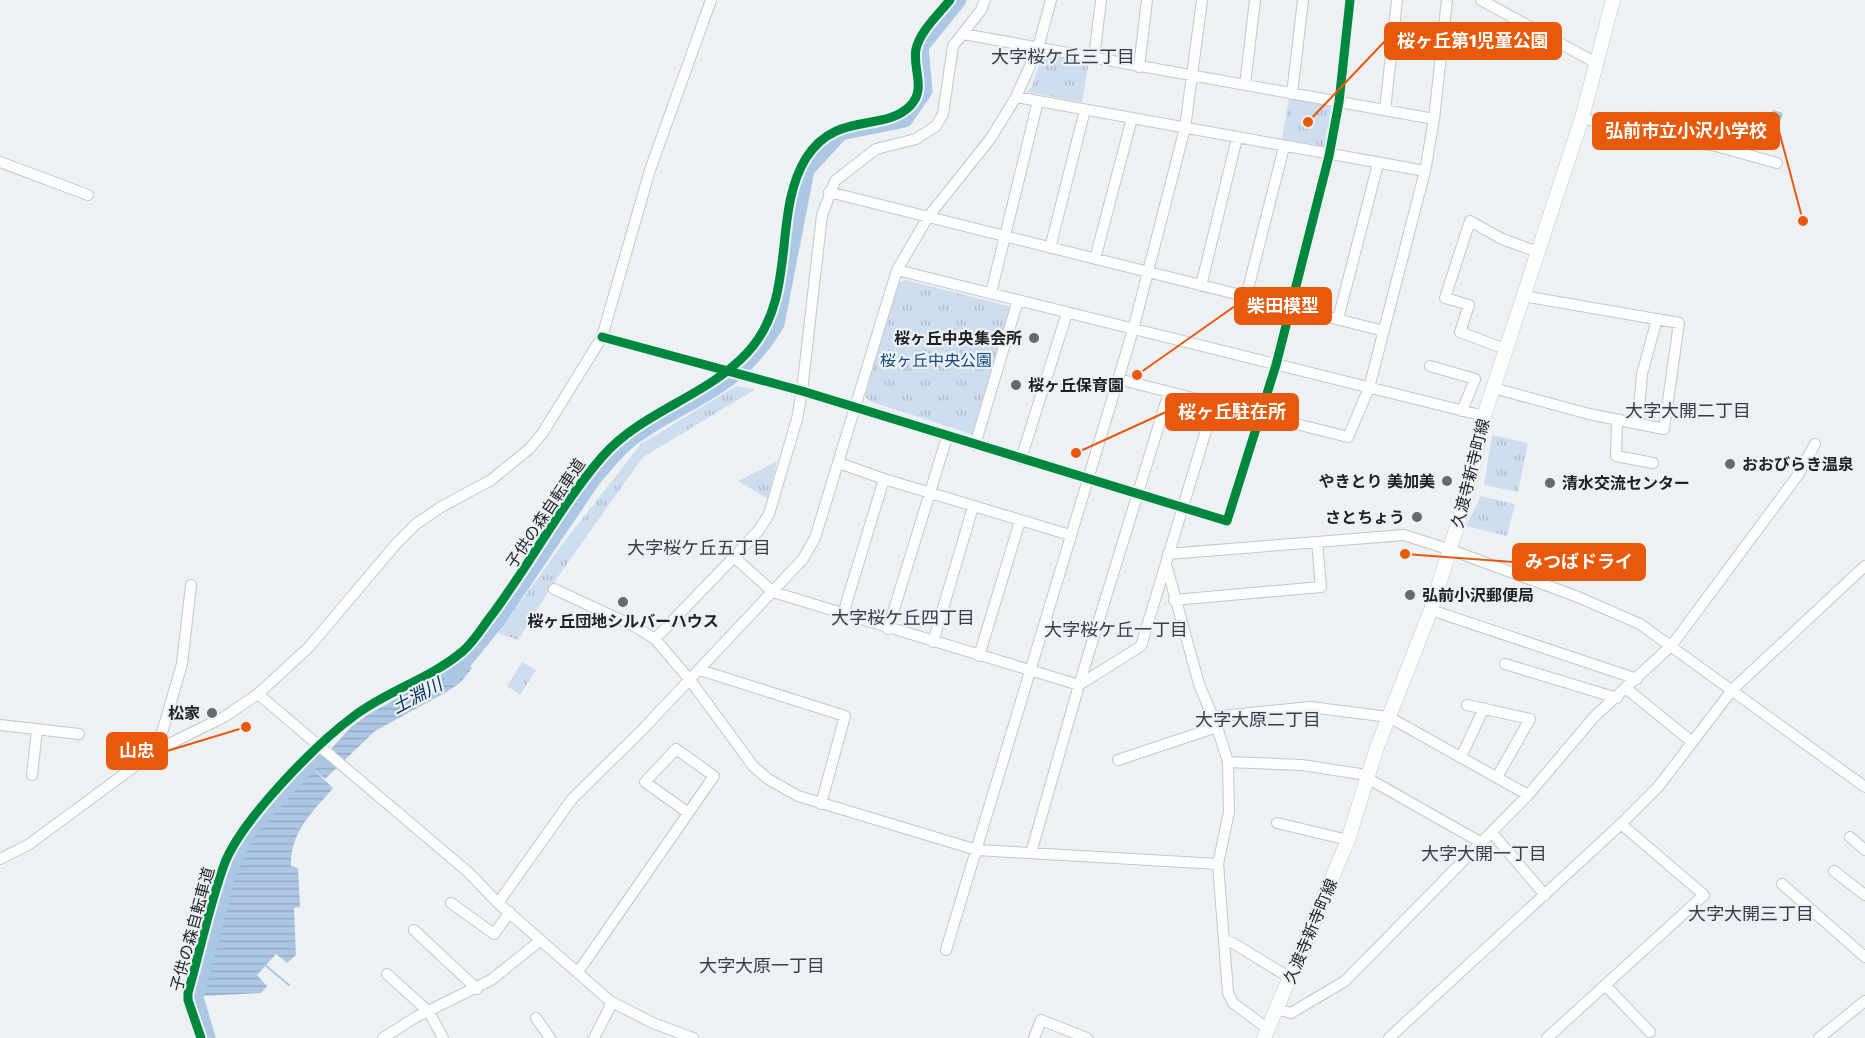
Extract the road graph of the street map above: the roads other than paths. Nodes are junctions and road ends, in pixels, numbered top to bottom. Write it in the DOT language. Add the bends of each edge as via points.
graph roads {
  1 [pos="711,0"];
  2 [pos="985,0"];
  3 [pos="1051,0"];
  4 [pos="1101,0"];
  5 [pos="1147,0"];
  6 [pos="1202,0"];
  7 [pos="1255,0"];
  8 [pos="1303,0"];
  9 [pos="1350,0"];
  10 [pos="1397,0"];
  11 [pos="1447,0"];
  12 [pos="1481,0"];
  13 [pos="1613,0"];
  14 [pos="963,34"];
  15 [pos="1038,48"];
  16 [pos="1094,58"];
  17 [pos="1598,64"];
  18 [pos="1139,67"];
  19 [pos="1193,76"];
  20 [pos="1245,86"];
  21 [pos="1292,94"];
  22 [pos="1016,98"];
  23 [pos="1038,101"];
  24 [pos="1338,102"];
  25 [pos="1085,110"];
  26 [pos="1385,110"];
  27 [pos="1132,118"];
  28 [pos="1582,118"];
  29 [pos="1434,119"];
  30 [pos="1185,128"];
  31 [pos="1237,138"];
  32 [pos="1284,147"];
  33 [pos="1329,156"];
  34 [pos="0,162"];
  35 [pos="1777,163"];
  36 [pos="1378,164"];
  37 [pos="1425,171"];
  38 [pos="829,192"];
  39 [pos="88,195"];
  40 [pos="928,217"];
  41 [pos="1005,237"];
  42 [pos="1050,248"];
  43 [pos="1538,252"];
  44 [pos="1095,260"];
  45 [pos="897,270"];
  46 [pos="1147,273"];
  47 [pos="1201,286"];
  48 [pos="991,293"];
  49 [pos="1523,296"];
  50 [pos="1246,297"];
  51 [pos="1018,300"];
  52 [pos="1291,308"];
  53 [pos="1067,313"];
  54 [pos="1657,319"];
  55 [pos="1338,320"];
  56 [pos="1133,330"];
  57 [pos="1384,331"];
  58 [pos="602,337"];
  59 [pos="1505,349"];
  60 [pos="1276,365"];
  61 [pos="1430,366"];
  62 [pos="1118,379"];
  63 [pos="1369,388"];
  64 [pos="1493,388"];
  65 [pos="802,391"];
  66 [pos="1169,392"];
  67 [pos="1214,404"];
  68 [pos="854,409"];
  69 [pos="1462,411"];
  70 [pos="1259,416"];
  71 [pos="1484,416"];
  72 [pos="1617,419"];
  73 [pos="1638,423"];
  74 [pos="947,437"];
  75 [pos="1815,444"];
  76 [pos="975,446"];
  77 [pos="1021,459"];
  78 [pos="839,463"];
  79 [pos="1653,463"];
  80 [pos="884,479"];
  81 [pos="1088,480"];
  82 [pos="929,494"];
  83 [pos="1138,494"];
  84 [pos="973,507"];
  85 [pos="1181,508"];
  86 [pos="1020,521"];
  87 [pos="1070,535"];
  88 [pos="1317,542"];
  89 [pos="1451,550"];
  90 [pos="734,557"];
  91 [pos="1167,557"];
  92 [pos="1865,566"];
  93 [pos="191,585"];
  94 [pos="554,589"];
  95 [pos="773,592"];
  96 [pos="1174,600"];
  97 [pos="1431,610"];
  98 [pos="843,614"];
  99 [pos="888,629"];
  100 [pos="655,639"];
  101 [pos="933,642"];
  102 [pos="1672,645"];
  103 [pos="979,656"];
  104 [pos="1505,664"];
  105 [pos="700,669"];
  106 [pos="1030,671"];
  107 [pos="1637,679"];
  108 [pos="690,681"];
  109 [pos="1079,685"];
  110 [pos="1627,689"];
  111 [pos="1734,689"];
  112 [pos="258,694"];
  113 [pos="1617,698"];
  114 [pos="1467,705"];
  115 [pos="1484,708"];
  116 [pos="1389,717"];
  117 [pos="1215,722"];
  118 [pos="0,725"];
  119 [pos="37,730"];
  120 [pos="79,734"];
  121 [pos="1692,742"];
  122 [pos="157,750"];
  123 [pos="1461,757"];
  124 [pos="1118,760"];
  125 [pos="1228,762"];
  126 [pos="32,775"];
  127 [pos="1497,777"];
  128 [pos="1367,778"];
  129 [pos="1865,787"];
  130 [pos="1528,795"];
  131 [pos="821,804"];
  132 [pos="687,812"];
  133 [pos="1277,823"];
  134 [pos="1621,824"];
  135 [pos="1492,833"];
  136 [pos="1850,837"];
  137 [pos="1348,840"];
  138 [pos="1482,843"];
  139 [pos="977,850"];
  140 [pos="1865,850"];
  141 [pos="1031,853"];
  142 [pos="0,859"];
  143 [pos="1218,864"];
  144 [pos="1834,872"];
  145 [pos="1782,884"];
  146 [pos="1545,895"];
  147 [pos="1865,896"];
  148 [pos="451,903"];
  149 [pos="498,903"];
  150 [pos="510,912"];
  151 [pos="414,930"];
  152 [pos="541,940"];
  153 [pos="1224,941"];
  154 [pos="946,950"];
  155 [pos="1865,957"];
  156 [pos="578,972"];
  157 [pos="387,974"];
  158 [pos="1290,978"];
  159 [pos="1605,985"];
  160 [pos="477,988"];
  161 [pos="610,1001"];
  162 [pos="1865,1001"];
  163 [pos="1276,1009"];
  164 [pos="429,1012"];
  165 [pos="536,1018"];
  166 [pos="1650,1032"];
  167 [pos="1266,1034"];
  168 [pos="382,1038"];
  169 [pos="443,1038"];
  170 [pos="550,1038"];
  171 [pos="594,1038"];
  172 [pos="693,1038"];
  173 [pos="1034,1038"];
  174 [pos="1087,1038"];
  175 [pos="1389,1038"];
  176 [pos="1547,1038"];
  177 [pos="1819,1038"];
  1 -- 58 [label="street" via="650,170"];
  2 -- 14 [label="street"];
  3 -- 15 [label="street"];
  4 -- 16 [label="street"];
  5 -- 18 [label="street"];
  6 -- 19 [label="street"];
  7 -- 20 [label="street"];
  8 -- 21 [label="street"];
  9 -- 24 [label="street"];
  10 -- 26 [label="street"];
  11 -- 29 [label="street"];
  12 -- 17 [label="street"];
  13 -- 17 [label="main road, 久渡寺新寺町線"];
  14 -- 15 [label="street"];
  14 -- 38 [label="street" via="953,46 943,114 936,126 916,139 876,149 835,181"];
  15 -- 16 [label="street"];
  15 -- 22 [label="street"];
  16 -- 18 [label="street"];
  17 -- 28 [label="main road, 久渡寺新寺町線"];
  18 -- 19 [label="street"];
  19 -- 20 [label="street"];
  19 -- 30 [label="street"];
  20 -- 21 [label="street"];
  21 -- 24 [label="street"];
  22 -- 23 [label="street"];
  22 -- 40 [label="street" via="991,138"];
  23 -- 25 [label="street"];
  23 -- 41 [label="street"];
  24 -- 26 [label="street"];
  24 -- 33 [label="street"];
  25 -- 27 [label="street"];
  25 -- 42 [label="street"];
  26 -- 29 [label="street"];
  27 -- 30 [label="street"];
  27 -- 44 [label="street"];
  28 -- 35 [label="street"];
  28 -- 43 [label="main road, 久渡寺新寺町線"];
  29 -- 37 [label="street"];
  30 -- 31 [label="street"];
  30 -- 46 [label="street"];
  31 -- 32 [label="street"];
  31 -- 47 [label="street"];
  32 -- 33 [label="street"];
  32 -- 50 [label="street"];
  33 -- 36 [label="street"];
  33 -- 52 [label="street"];
  34 -- 39 [label="street"];
  36 -- 37 [label="street"];
  36 -- 55 [label="street"];
  37 -- 57 [label="street"];
  38 -- 40 [label="street"];
  38 -- 65 [label="street" via="822,215"];
  40 -- 41 [label="street"];
  40 -- 45 [label="street"];
  41 -- 42 [label="street"];
  41 -- 48 [label="street"];
  42 -- 44 [label="street"];
  43 -- 49 [label="main road, 久渡寺新寺町線"];
  43 -- 59 [label="street" via="1502,239 1470,221 1445,298 1469,304 1460,332"];
  44 -- 46 [label="street"];
  45 -- 48 [label="street"];
  45 -- 68 [label="street"];
  46 -- 47 [label="street"];
  46 -- 56 [label="street"];
  47 -- 50 [label="street"];
  48 -- 51 [label="street"];
  49 -- 54 [label="street"];
  49 -- 59 [label="main road, 久渡寺新寺町線"];
  50 -- 52 [label="street"];
  51 -- 53 [label="street"];
  51 -- 76 [label="street"];
  52 -- 55 [label="street"];
  52 -- 60 [label="street"];
  53 -- 56 [label="street"];
  53 -- 77 [label="street"];
  54 -- 73 [label="street" via="1642,374"];
  54 -- 73 [label="street" via="1679,323 1664,429"];
  55 -- 57 [label="street"];
  56 -- 60 [label="street"];
  56 -- 62 [label="street"];
  57 -- 63 [label="street"];
  58 -- 65 [label="street"];
  58 -- 112 [label="street" via="529,449 491,480 416,524 309,647"];
  59 -- 64 [label="main road, 久渡寺新寺町線"];
  60 -- 63 [label="street"];
  60 -- 70 [label="street"];
  61 -- 69 [label="street" via="1474,379"];
  62 -- 66 [label="street"];
  62 -- 81 [label="street"];
  63 -- 69 [label="street"];
  63 -- 70 [label="street" via="1348,437"];
  64 -- 71 [label="main road, 久渡寺新寺町線"];
  64 -- 72 [label="street"];
  65 -- 68 [label="street"];
  65 -- 90 [label="street" via="769,514"];
  66 -- 67 [label="street"];
  66 -- 83 [label="street"];
  67 -- 70 [label="street"];
  67 -- 85 [label="street"];
  68 -- 74 [label="street"];
  68 -- 78 [label="street"];
  69 -- 71 [label="street"];
  70 -- 85 [label="street" via="1227,521"];
  71 -- 89 [label="main road, 久渡寺新寺町線"];
  72 -- 73 [label="street"];
  72 -- 79 [label="street" via="1616,456"];
  74 -- 76 [label="street"];
  74 -- 82 [label="street"];
  75 -- 102 [label="street" via="1798,475"];
  76 -- 77 [label="street"];
  77 -- 81 [label="street"];
  78 -- 80 [label="street"];
  78 -- 95 [label="street" via="814,538 803,559"];
  80 -- 82 [label="street"];
  80 -- 98 [label="street"];
  81 -- 83 [label="street"];
  81 -- 87 [label="street"];
  82 -- 84 [label="street"];
  82 -- 99 [label="street"];
  83 -- 85 [label="street"];
  83 -- 109 [label="street"];
  84 -- 86 [label="street"];
  84 -- 101 [label="street"];
  85 -- 91 [label="street"];
  86 -- 87 [label="street"];
  86 -- 103 [label="street"];
  87 -- 106 [label="street"];
  88 -- 89 [label="street" via="1404,535"];
  88 -- 91 [label="street"];
  88 -- 96 [label="street" via="1321,587"];
  89 -- 97 [label="main road, 久渡寺新寺町線"];
  89 -- 102 [label="street" via="1613,611"];
  90 -- 95 [label="street"];
  90 -- 100 [label="street"];
  91 -- 96 [label="street"];
  91 -- 109 [label="street" via="1141,646"];
  92 -- 111 [label="street"];
  93 -- 122 [label="street" via="182,664"];
  94 -- 100 [label="street"];
  95 -- 98 [label="street"];
  95 -- 105 [label="street"];
  96 -- 117 [label="street" via="1198,684"];
  97 -- 107 [label="street"];
  97 -- 116 [label="main road, 久渡寺新寺町線"];
  98 -- 99 [label="street"];
  99 -- 101 [label="street"];
  100 -- 108 [label="street"];
  101 -- 103 [label="street"];
  102 -- 107 [label="street"];
  102 -- 111 [label="street"];
  103 -- 106 [label="street"];
  104 -- 113 [label="street"];
  105 -- 108 [label="street"];
  105 -- 131 [label="street" via="845,716"];
  106 -- 109 [label="street"];
  106 -- 139 [label="street"];
  107 -- 110 [label="street"];
  108 -- 131 [label="street" via="753,766 783,789"];
  108 -- 149 [label="street" via="572,799"];
  109 -- 141 [label="street"];
  110 -- 113 [label="street"];
  110 -- 121 [label="street"];
  111 -- 121 [label="street"];
  111 -- 129 [label="street"];
  112 -- 122 [label="street" via="224,717"];
  112 -- 149 [label="street" via="468,872"];
  113 -- 130 [label="street" via="1595,716"];
  114 -- 115 [label="street"];
  115 -- 123 [label="street"];
  115 -- 127 [label="street" via="1530,719"];
  116 -- 117 [label="street" via="1310,707"];
  116 -- 123 [label="street"];
  116 -- 128 [label="main road, 久渡寺新寺町線"];
  117 -- 124 [label="street"];
  117 -- 125 [label="street"];
  118 -- 119 [label="street"];
  119 -- 120 [label="street"];
  119 -- 126 [label="street"];
  121 -- 134 [label="street" via="1658,787"];
  122 -- 142 [label="street" via="28,844"];
  123 -- 127 [label="street"];
  125 -- 128 [label="street" via="1302,765"];
  125 -- 143 [label="street" via="1229,812"];
  127 -- 130 [label="street"];
  128 -- 137 [label="main road, 久渡寺新寺町線"];
  128 -- 138 [label="street"];
  130 -- 135 [label="street"];
  131 -- 139 [label="street"];
  132 -- 132 [label="street" via="645,782 676,749 714,776"];
  132 -- 156 [label="street"];
  133 -- 137 [label="street"];
  134 -- 146 [label="street"];
  134 -- 159 [label="street" via="1704,895"];
  135 -- 138 [label="street"];
  135 -- 146 [label="street"];
  136 -- 140 [label="street"];
  137 -- 158 [label="main road, 久渡寺新寺町線"];
  138 -- 163 [label="street" via="1345,981 1291,1013"];
  139 -- 141 [label="street"];
  139 -- 154 [label="street"];
  141 -- 143 [label="street"];
  143 -- 153 [label="street"];
  144 -- 147 [label="street"];
  145 -- 155 [label="street"];
  146 -- 175 [label="street"];
  148 -- 150 [label="street" via="494,934"];
  149 -- 150 [label="street"];
  150 -- 152 [label="street"];
  151 -- 160 [label="street"];
  152 -- 156 [label="street"];
  152 -- 160 [label="street"];
  153 -- 158 [label="street"];
  153 -- 167 [label="street" via="1228,993 1233,1003"];
  156 -- 161 [label="street"];
  157 -- 164 [label="street"];
  158 -- 163 [label="main road, 久渡寺新寺町線"];
  159 -- 166 [label="street"];
  159 -- 176 [label="street"];
  160 -- 164 [label="street"];
  161 -- 171 [label="street"];
  161 -- 172 [label="street"];
  162 -- 177 [label="street"];
  163 -- 167 [label="main road, 久渡寺新寺町線"];
  164 -- 168 [label="street"];
  164 -- 169 [label="street"];
  165 -- 170 [label="street"];
  173 -- 174 [label="street" via="1041,1020"];
}
